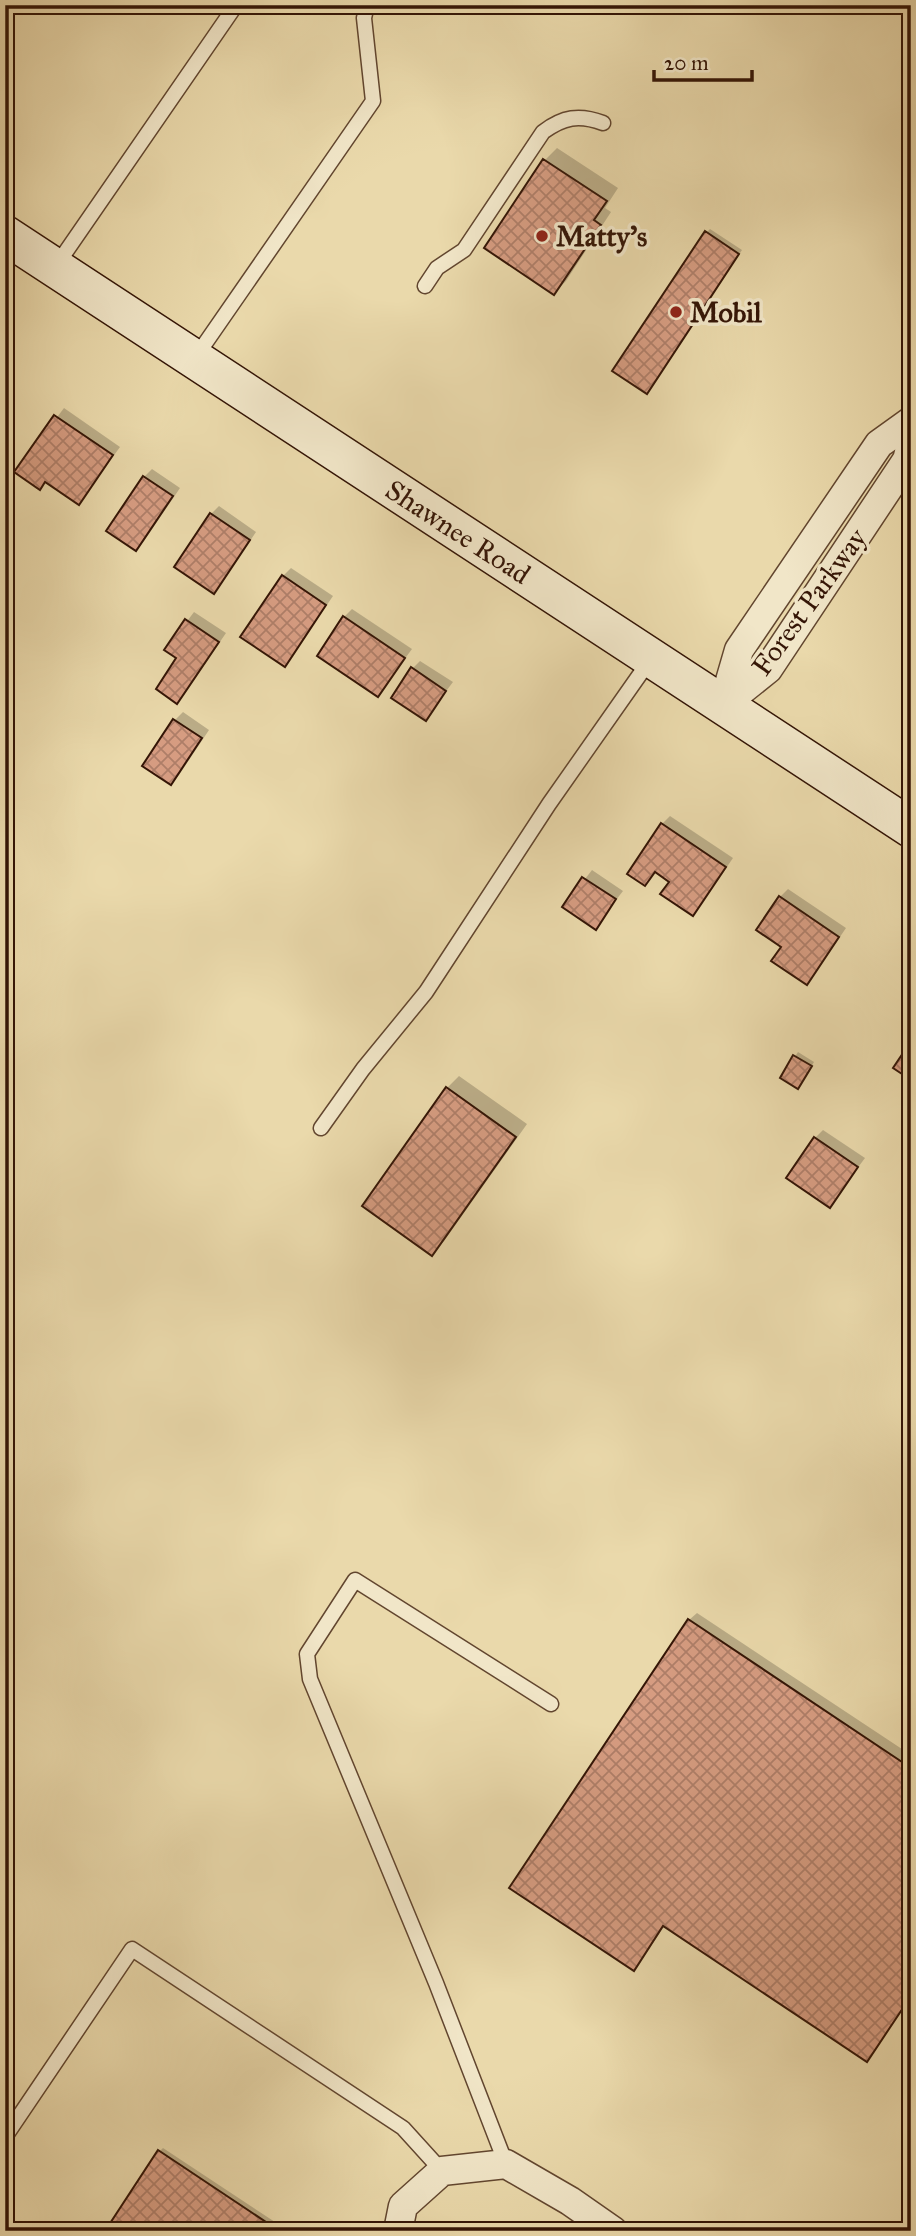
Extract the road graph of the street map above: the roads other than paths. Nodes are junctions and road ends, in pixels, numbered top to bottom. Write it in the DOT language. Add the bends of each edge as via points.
graph roads {
  1 [pos="236,5"];
  2 [pos="367,5"];
  3 [pos="603,123"];
  4 [pos="5,234"];
  5 [pos="55,267"];
  6 [pos="425,286"];
  7 [pos="194,359"];
  8 [pos="911,421"];
  9 [pos="911,446"];
  10 [pos="651,659"];
  11 [pos="723,705"];
  12 [pos="911,828"];
  13 [pos="321,1128"];
  14 [pos="551,1703"];
  15 [pos="5,2137"];
  16 [pos="506,2164"];
  17 [pos="442,2171"];
  18 [pos="398,2231"];
  19 [pos="613,2231"];
  1 -- 5 [label="lane"];
  2 -- 7 [label="lane" via="373,101"];
  3 -- 6 [label="lane" via="572,117 543,132 464,250 437,268"];
  4 -- 5 [label="main road, Shawnee Road"];
  5 -- 7 [label="main road, Shawnee Road"];
  7 -- 10 [label="main road, Shawnee Road"];
  8 -- 11 [label="street, Forest Parkway" via="880,444 739,650"];
  9 -- 11 [label="street, Forest Parkway" via="907,460 768,669"];
  10 -- 11 [label="main road, Shawnee Road"];
  10 -- 13 [label="lane" via="426,992"];
  11 -- 12 [label="main road, Shawnee Road"];
  14 -- 16 [label="lane" via="355,1580 307,1654 310,1679"];
  15 -- 17 [label="lane" via="132,1949 403,2128"];
  16 -- 17 [label="street"];
  16 -- 19 [label="street"];
  17 -- 18 [label="street" via="403,2206"];
}
